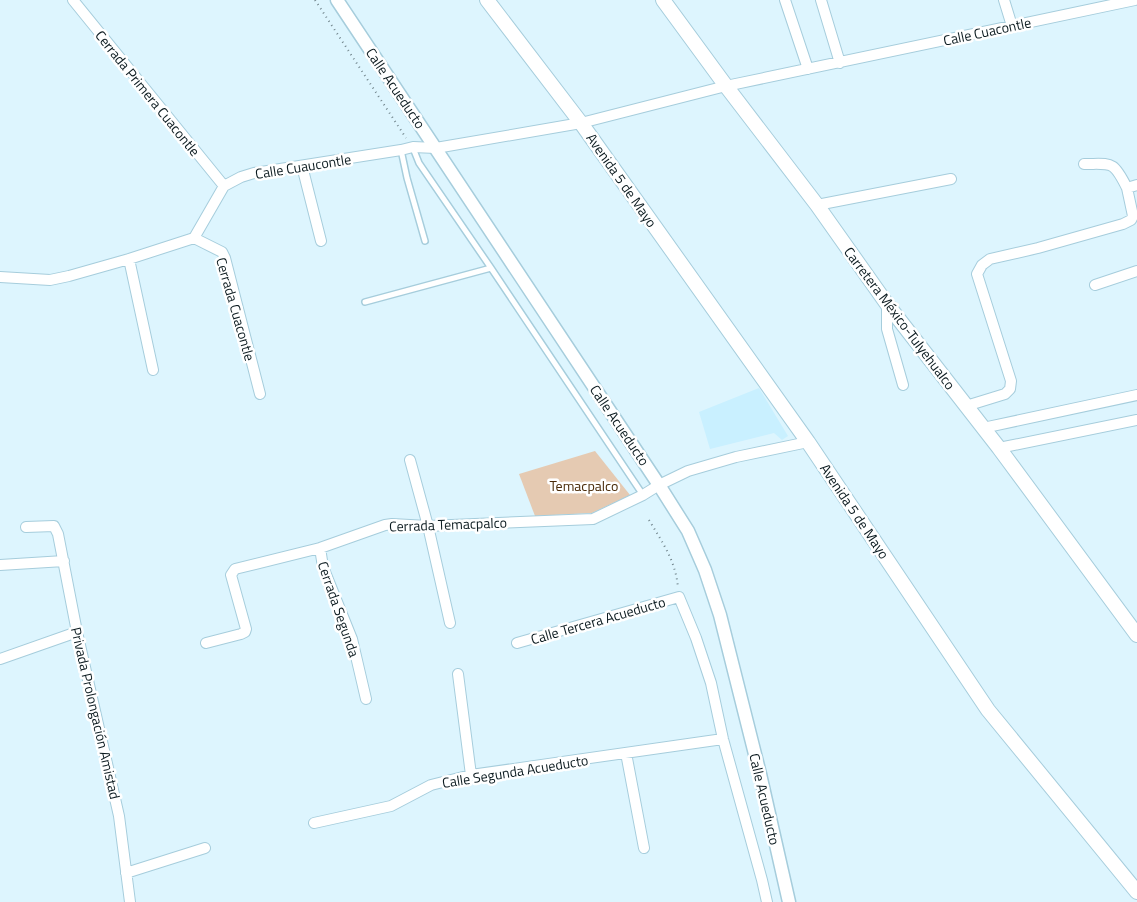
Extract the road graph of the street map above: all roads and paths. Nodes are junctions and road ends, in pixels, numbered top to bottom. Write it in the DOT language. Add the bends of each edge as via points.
graph roads {
  1 [pos="73,0"];
  2 [pos="315,0"];
  3 [pos="337,0"];
  4 [pos="487,0"];
  5 [pos="663,0"];
  6 [pos="785,0"];
  7 [pos="821,0"];
  8 [pos="1004,0"];
  9 [pos="1135,0"];
  10 [pos="1012,26"];
  11 [pos="840,63"];
  12 [pos="808,69"];
  13 [pos="726,86"];
  14 [pos="582,123"];
  15 [pos="413,147"];
  16 [pos="436,148"];
  17 [pos="400,150"];
  18 [pos="1084,164"];
  19 [pos="302,166"];
  20 [pos="951,179"];
  21 [pos="224,186"];
  22 [pos="1132,186"];
  23 [pos="817,205"];
  24 [pos="194,238"];
  25 [pos="321,241"];
  26 [pos="425,241"];
  27 [pos="129,259"];
  28 [pos="491,268"];
  29 [pos="1137,271"];
  30 [pos="0,277"];
  31 [pos="1095,285"];
  32 [pos="365,302"];
  33 [pos="887,304"];
  34 [pos="153,370"];
  35 [pos="904,385"];
  36 [pos="260,394"];
  37 [pos="1137,395"];
  38 [pos="966,406"];
  39 [pos="1137,420"];
  40 [pos="983,428"];
  41 [pos="808,442"];
  42 [pos="999,448"];
  43 [pos="410,460"];
  44 [pos="659,484"];
  45 [pos="643,495"];
  46 [pos="649,520"];
  47 [pos="428,526"];
  48 [pos="26,527"];
  49 [pos="320,548"];
  50 [pos="64,561"];
  51 [pos="0,565"];
  52 [pos="679,597"];
  53 [pos="450,623"];
  54 [pos="78,632"];
  55 [pos="1137,635"];
  56 [pos="206,643"];
  57 [pos="517,643"];
  58 [pos="0,658"];
  59 [pos="458,674"];
  60 [pos="366,699"];
  61 [pos="723,739"];
  62 [pos="626,753"];
  63 [pos="471,775"];
  64 [pos="314,823"];
  65 [pos="205,848"];
  66 [pos="644,848"];
  67 [pos="126,873"];
  68 [pos="1137,892"];
  69 [pos="128,901"];
  70 [pos="767,902"];
  71 [pos="789,902"];
  1 -- 21 [label="street, Cerrada Primera Cuacontle"];
  2 -- 15 [label="path, Calle Acueducto"];
  3 -- 16 [label="street, Calle Acueducto"];
  4 -- 14 [label="main road, Avenida 5 de Mayo"];
  5 -- 13 [label="main road, Carretera México-Tulyehualco"];
  6 -- 12 [label="street"];
  7 -- 11 [label="street"];
  8 -- 10 [label="street"];
  9 -- 10 [label="street, Calle Cuacontle"];
  10 -- 11 [label="street, Calle Cuacontle"];
  11 -- 12 [label="street, Calle Cuacontle"];
  12 -- 13 [label="street, Calle Cuacontle"];
  13 -- 14 [label="street, Calle Cuacontle"];
  13 -- 23 [label="main road, Carretera México-Tulyehualco"];
  14 -- 16 [label="street, Calle Cuaucontle"];
  14 -- 41 [label="main road, Avenida 5 de Mayo"];
  15 -- 16 [label="street, Calle Cuaucontle"];
  15 -- 17 [label="street, Calle Cuaucontle"];
  15 -- 28 [label="lane, Calle Acueducto" via="419,163"];
  16 -- 44 [label="street, Calle Acueducto"];
  17 -- 19 [label="street, Calle Cuaucontle"];
  17 -- 26 [label="lane"];
  18 -- 22 [label="street" via="1109,164"];
  19 -- 21 [label="street, Calle Cuaucontle" via="254,173"];
  19 -- 25 [label="street"];
  20 -- 23 [label="street"];
  21 -- 24 [label="street"];
  22 -- 38 [label="street" via="1131,220 990,259 982,265 977,274 1011,381 1005,394"];
  23 -- 33 [label="main road, Carretera México-Tulyehualco"];
  24 -- 27 [label="street"];
  24 -- 36 [label="street, Cerrada Cuacontle" via="222,252"];
  27 -- 30 [label="street" via="50,280"];
  27 -- 34 [label="street"];
  28 -- 32 [label="lane"];
  28 -- 45 [label="lane, Calle Acueducto"];
  29 -- 31 [label="street"];
  33 -- 35 [label="street" via="887,329"];
  33 -- 38 [label="main road, Carretera México-Tulyehualco"];
  37 -- 40 [label="street"];
  38 -- 40 [label="main road, Carretera México-Tulyehualco"];
  39 -- 42 [label="street"];
  40 -- 42 [label="main road, Carretera México-Tulyehualco"];
  41 -- 44 [label="street, Cerrada Temacpalco" via="736,457 688,471"];
  41 -- 68 [label="main road, Avenida 5 de Mayo" via="988,710"];
  42 -- 55 [label="main road, Carretera México-Tulyehualco"];
  43 -- 47 [label="street"];
  44 -- 45 [label="street, Cerrada Temacpalco"];
  44 -- 71 [label="street, Calle Acueducto" via="706,570 720,615"];
  45 -- 47 [label="street, Cerrada Temacpalco" via="593,518"];
  46 -- 52 [label="path" via="669,553 677,574"];
  47 -- 49 [label="street, Cerrada Temacpalco" via="385,525"];
  47 -- 53 [label="street"];
  48 -- 50 [label="street, Privada Prolongación Amistad" via="54,526"];
  49 -- 56 [label="street, Cerrada Temacpalco" via="235,570 231,575 245,632"];
  49 -- 60 [label="street, Cerrada Segunda" via="323,567 352,639"];
  50 -- 51 [label="street"];
  50 -- 54 [label="street, Privada Prolongación Amistad"];
  52 -- 57 [label="street, Calle Tercera Acueducto"];
  52 -- 61 [label="street, Calle Acueducto" via="711,683"];
  54 -- 58 [label="street"];
  54 -- 67 [label="street, Privada Prolongación Amistad" via="118,816"];
  59 -- 63 [label="street"];
  61 -- 62 [label="street, Calle Segunda Acueducto"];
  61 -- 70 [label="street, Calle Acueducto"];
  62 -- 63 [label="street, Calle Segunda Acueducto"];
  62 -- 66 [label="street"];
  63 -- 64 [label="street, Calle Segunda Acueducto" via="431,785 391,806"];
  65 -- 67 [label="street"];
  67 -- 69 [label="street, Privada Prolongación Amistad"];
}
